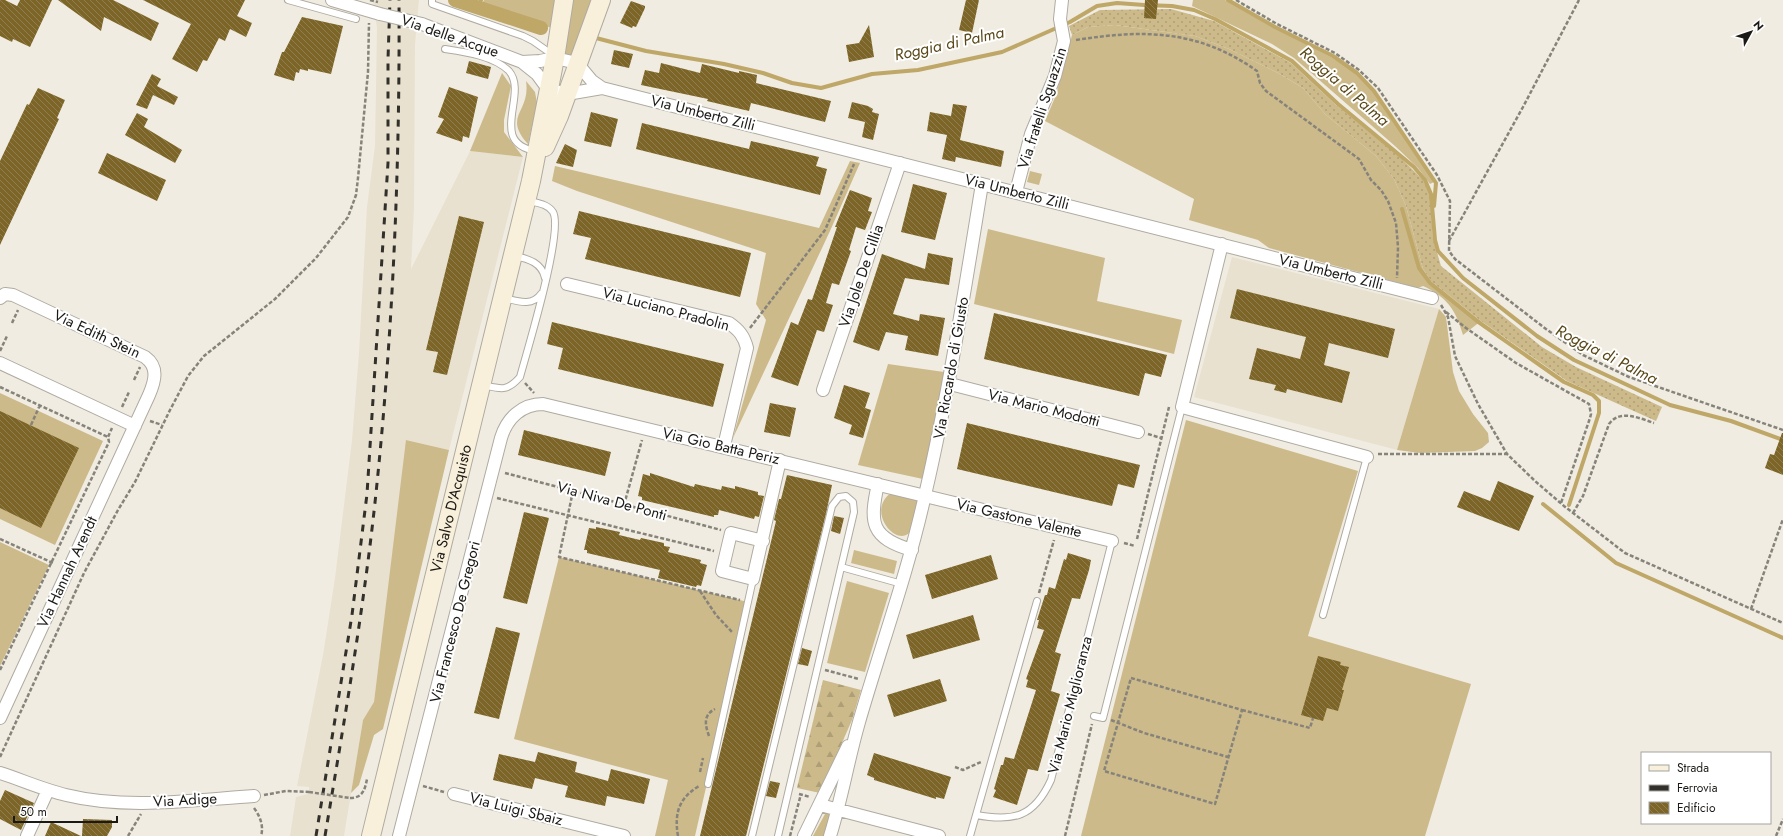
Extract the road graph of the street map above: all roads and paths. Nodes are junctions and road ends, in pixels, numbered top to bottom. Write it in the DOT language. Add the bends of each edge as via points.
graph roads {
  1 [pos="288,0"];
  2 [pos="332,0"];
  3 [pos="432,0"];
  4 [pos="564,0"];
  5 [pos="601,0"];
  6 [pos="1062,0"];
  7 [pos="1236,0"];
  8 [pos="1579,0"];
  9 [pos="375,12"];
  10 [pos="356,19"];
  11 [pos="1063,37"];
  12 [pos="445,49"];
  13 [pos="555,58"];
  14 [pos="522,62"];
  15 [pos="577,63"];
  16 [pos="602,88"];
  17 [pos="548,89"];
  18 [pos="567,94"];
  19 [pos="540,152"];
  20 [pos="859,153"];
  21 [pos="900,163"];
  22 [pos="982,184"];
  23 [pos="1016,192"];
  24 [pos="526,200"];
  25 [pos="1449,241"];
  26 [pos="1222,244"];
  27 [pos="513,256"];
  28 [pos="546,280"];
  29 [pos="567,284"];
  30 [pos="1395,288"];
  31 [pos="544,290"];
  32 [pos="503,297"];
  33 [pos="0,298"];
  34 [pos="1432,298"];
  35 [pos="21,304"];
  36 [pos="1446,311"];
  37 [pos="12,323"];
  38 [pos="7,336"];
  39 [pos="744,337"];
  40 [pos="0,351"];
  41 [pos="143,362"];
  42 [pos="0,363"];
  43 [pos="520,377"];
  44 [pos="134,380"];
  45 [pos="950,384"];
  46 [pos="482,385"];
  47 [pos="0,386"];
  48 [pos="823,390"];
  49 [pos="129,392"];
  50 [pos="543,404"];
  51 [pos="40,405"];
  52 [pos="1182,407"];
  53 [pos="121,411"];
  54 [pos="518,412"];
  55 [pos="1654,423"];
  56 [pos="31,426"];
  57 [pos="135,426"];
  58 [pos="645,428"];
  59 [pos="1783,430"];
  60 [pos="1138,432"];
  61 [pos="724,446"];
  62 [pos="1506,454"];
  63 [pos="1367,457"];
  64 [pos="780,460"];
  65 [pos="493,470"];
  66 [pos="878,484"];
  67 [pos="573,491"];
  68 [pos="487,496"];
  69 [pos="925,496"];
  70 [pos="1561,503"];
  71 [pos="624,504"];
  72 [pos="1573,513"];
  73 [pos="568,516"];
  74 [pos="1783,519"];
  75 [pos="1057,528"];
  76 [pos="731,533"];
  77 [pos="0,539"];
  78 [pos="763,541"];
  79 [pos="1112,541"];
  80 [pos="912,550"];
  81 [pos="726,554"];
  82 [pos="52,563"];
  83 [pos="841,567"];
  84 [pos="753,579"];
  85 [pos="902,584"];
  86 [pos="699,590"];
  87 [pos="740,600"];
  88 [pos="1037,601"];
  89 [pos="1751,609"];
  90 [pos="1323,615"];
  91 [pos="1783,623"];
  92 [pos="734,634"];
  93 [pos="818,668"];
  94 [pos="0,670"];
  95 [pos="864,680"];
  96 [pos="1242,710"];
  97 [pos="1094,716"];
  98 [pos="0,718"];
  99 [pos="1313,718"];
  100 [pos="1110,720"];
  101 [pos="1119,722"];
  102 [pos="859,723"];
  103 [pos="0,757"];
  104 [pos="992,757"];
  105 [pos="1228,758"];
  106 [pos="955,767"];
  107 [pos="0,772"];
  108 [pos="368,776"];
  109 [pos="413,784"];
  110 [pos="708,784"];
  111 [pos="48,790"];
  112 [pos="454,794"];
  113 [pos="801,794"];
  114 [pos="248,797"];
  115 [pos="146,803"];
  116 [pos="820,805"];
  117 [pos="838,809"];
  118 [pos="976,815"];
  119 [pos="1783,819"];
  120 [pos="27,836"];
  121 [pos="128,836"];
  122 [pos="261,836"];
  123 [pos="371,836"];
  124 [pos="399,836"];
  125 [pos="624,836"];
  126 [pos="752,836"];
  127 [pos="778,836"];
  128 [pos="790,836"];
  129 [pos="804,836"];
  130 [pos="830,836"];
  131 [pos="939,836"];
  132 [pos="970,836"];
  133 [pos="1776,836"];
  1 -- 10 [label="lane"];
  2 -- 9 [label="street, Via delle Acque"];
  3 -- 13 [label="lane" via="432,4 523,36"];
  4 -- 13 [label="street, Via Salvo D'Acquisto"];
  5 -- 15 [label="street, Via Salvo D'Acquisto"];
  6 -- 11 [label="street, Via fratelli Sguazzin" via="1060,19"];
  7 -- 25 [label="path" via="1334,53 1359,70 1378,88 1437,175 1450,201"];
  8 -- 25 [label="path"];
  9 -- 14 [label="street, Via delle Acque, bridge" via="422,24"];
  9 -- 103 [label="path" via="356,195 348,217 321,253 296,279 204,356 188,376 135,482 84,574"];
  11 -- 23 [label="street, Via fratelli Sguazzin" via="1055,76 1031,134"];
  11 -- 30 [label="path" via="1171,35 1196,41 1241,59 1258,71 1260,83 1266,91 1360,159 1371,180 1384,195 1396,223 1398,247"];
  12 -- 19 [label="lane" via="498,63 508,70 515,87 510,120 512,132 521,146"];
  13 -- 14 [label="street, Via delle Acque"];
  13 -- 15 [label="street"];
  13 -- 17 [label="street, Via Salvo D'Acquisto"];
  14 -- 17 [label="street, Via delle Acque" via="537,74"];
  15 -- 16 [label="street, Via Umberto Zilli" via="592,82"];
  15 -- 18 [label="street, Via Salvo D'Acquisto"];
  16 -- 18 [label="street, Via Umberto Zilli"];
  16 -- 20 [label="street, Via Umberto Zilli"];
  17 -- 18 [label="street"];
  17 -- 19 [label="street, Via Salvo D'Acquisto"];
  18 -- 19 [label="street, Via Salvo D'Acquisto"];
  19 -- 24 [label="street, Via Salvo D'Acquisto"];
  20 -- 21 [label="street, Via Umberto Zilli"];
  20 -- 39 [label="path" via="825,230"];
  21 -- 22 [label="street, Via Umberto Zilli"];
  21 -- 48 [label="street, Via Jole De Cillia"];
  22 -- 23 [label="street, Via Umberto Zilli"];
  22 -- 45 [label="street, Via Riccardo di Giusto"];
  23 -- 26 [label="street, Via Umberto Zilli"];
  24 -- 27 [label="street, Via Salvo D'Acquisto"];
  24 -- 28 [label="lane" via="546,206 556,219"];
  25 -- 59 [label="path" via="1449,251 1455,259 1583,355 1636,380"];
  26 -- 30 [label="street, Via Umberto Zilli"];
  26 -- 52 [label="street"];
  27 -- 28 [label="lane" via="537,264 544,272"];
  27 -- 32 [label="street, Via Salvo D'Acquisto"];
  28 -- 31 [label="lane"];
  29 -- 39 [label="street, Via Luciano Pradolin" via="729,323"];
  30 -- 34 [label="street, Via Umberto Zilli"];
  31 -- 32 [label="lane" via="536,300 530,302"];
  31 -- 43 [label="lane"];
  32 -- 46 [label="street, Via Salvo D'Acquisto"];
  33 -- 57 [label="street, Via Edith Stein" via="5,294 14,295 148,359 154,370 154,383"];
  34 -- 36 [label="path"];
  35 -- 37 [label="path"];
  36 -- 62 [label="path" via="1455,356"];
  36 -- 70 [label="path" via="1516,363 1589,404 1590,418"];
  38 -- 40 [label="path"];
  39 -- 61 [label="street, Via Luciano Pradolin" via="746,357"];
  41 -- 44 [label="path"];
  42 -- 57 [label="street"];
  43 -- 46 [label="lane" via="512,386 502,389"];
  43 -- 50 [label="path"];
  45 -- 60 [label="street, Via Mario Modotti"];
  45 -- 69 [label="street, Via Riccardo di Giusto"];
  46 -- 123 [label="street, Via Salvo D'Acquisto"];
  47 -- 51 [label="path"];
  49 -- 53 [label="path"];
  50 -- 54 [label="street, Via Gio Batta Periz" via="534,404"];
  50 -- 58 [label="street, Via Gio Batta Periz"];
  51 -- 56 [label="path"];
  51 -- 82 [label="path" via="108,437 109,442"];
  52 -- 63 [label="street"];
  52 -- 97 [label="lane" via="1103,718"];
  54 -- 65 [label="street, Via Francesco De Gregori" via="503,430"];
  55 -- 72 [label="path" via="1625,416 1612,419 1583,496"];
  57 -- 98 [label="street, Via Hannah Arendt"];
  58 -- 61 [label="street, Via Gio Batta Periz"];
  58 -- 71 [label="path"];
  61 -- 64 [label="street, Via Gio Batta Periz"];
  62 -- 63 [label="path" via="1382,453"];
  62 -- 70 [label="path"];
  63 -- 90 [label="lane"];
  64 -- 66 [label="street, Via Gio Batta Periz"];
  64 -- 78 [label="street"];
  65 -- 67 [label="path, Via Niva De Ponti"];
  65 -- 68 [label="street, Via Francesco De Gregori"];
  66 -- 69 [label="street, Via Gio Batta Periz"];
  66 -- 80 [label="street" via="872,510 875,524 888,541"];
  67 -- 71 [label="path, Via Niva De Ponti"];
  67 -- 73 [label="path"];
  68 -- 73 [label="path, Via Niva De Ponti"];
  68 -- 109 [label="street, Via Francesco De Gregori"];
  69 -- 75 [label="street, Via Gastone Valente"];
  69 -- 80 [label="street, Via Riccardo di Giusto"];
  70 -- 72 [label="path"];
  71 -- 76 [label="path, Via Niva De Ponti"];
  72 -- 89 [label="path" via="1625,553"];
  73 -- 81 [label="path, Via Niva De Ponti"];
  73 -- 86 [label="path" via="559,557"];
  74 -- 89 [label="path"];
  75 -- 79 [label="street, Via Gastone Valente"];
  75 -- 88 [label="path"];
  76 -- 78 [label="street"];
  76 -- 81 [label="street"];
  77 -- 82 [label="path"];
  78 -- 84 [label="street"];
  79 -- 118 [label="lane, Via Mario Miglioranza" via="1051,780 1046,791 1038,802 1011,818"];
  80 -- 85 [label="street, Via Riccardo di Giusto"];
  81 -- 84 [label="street" via="722,571"];
  82 -- 94 [label="path"];
  83 -- 85 [label="lane"];
  83 -- 93 [label="lane"];
  83 -- 126 [label="lane" via="854,506 850,499 842,496 836,499 832,506"];
  84 -- 110 [label="lane"];
  85 -- 102 [label="street, Via Riccardo di Giusto"];
  86 -- 87 [label="path"];
  86 -- 92 [label="path" via="716,615"];
  88 -- 104 [label="lane"];
  89 -- 91 [label="path"];
  93 -- 95 [label="path"];
  93 -- 127 [label="lane"];
  96 -- 99 [label="path" via="1310,728"];
  96 -- 101 [label="path" via="1131,678"];
  96 -- 105 [label="path"];
  100 -- 101 [label="path"];
  101 -- 105 [label="path" via="1144,733"];
  101 -- 105 [label="path" via="1104,771 1215,804"];
  102 -- 116 [label="street, Via Riccardo di Giusto"];
  102 -- 117 [label="street, Via Riccardo di Giusto"];
  104 -- 106 [label="path" via="963,770"];
  104 -- 118 [label="lane"];
  107 -- 111 [label="street, Via Adige"];
  108 -- 114 [label="path, bridge" via="363,794 357,798 286,791"];
  109 -- 112 [label="path"];
  109 -- 124 [label="street, Via Francesco De Gregori"];
  111 -- 115 [label="street, Via Adige" via="88,800"];
  111 -- 120 [label="street"];
  112 -- 125 [label="street, Via Luigi Sbaiz"];
  113 -- 128 [label="path"];
  114 -- 115 [label="street, Via Adige"];
  114 -- 122 [label="path" via="260,816"];
  115 -- 121 [label="path"];
  116 -- 117 [label="street"];
  116 -- 129 [label="street, Via Riccardo di Giusto"];
  117 -- 130 [label="street, Via Riccardo di Giusto"];
  117 -- 131 [label="street"];
  118 -- 132 [label="lane"];
  119 -- 133 [label="path"];
}
